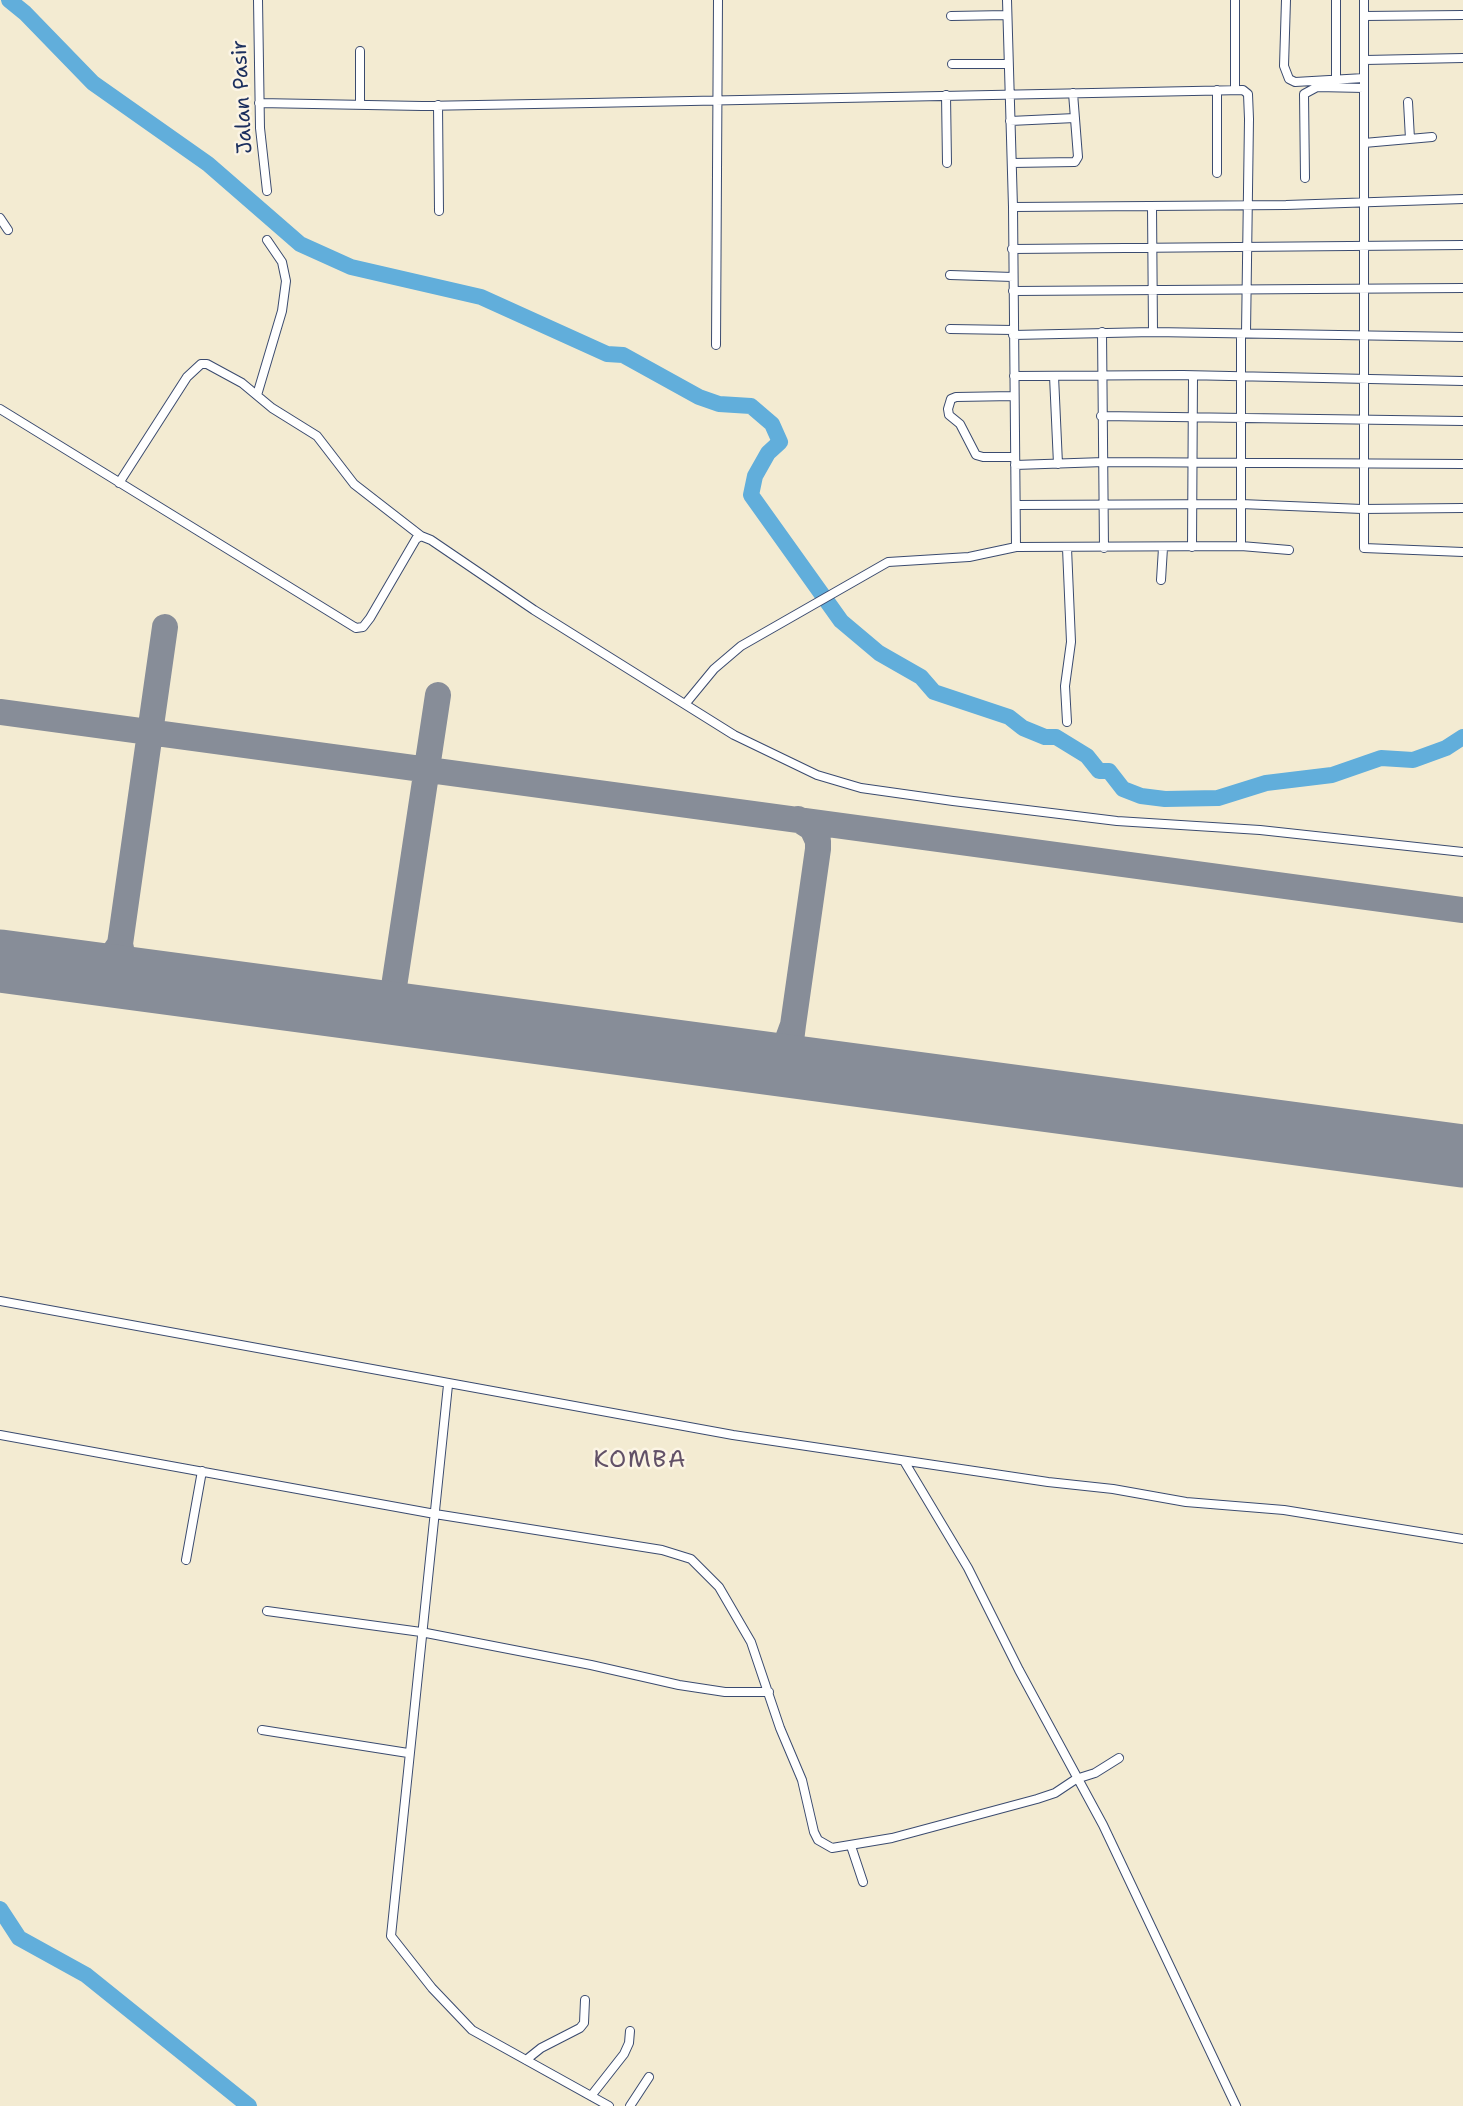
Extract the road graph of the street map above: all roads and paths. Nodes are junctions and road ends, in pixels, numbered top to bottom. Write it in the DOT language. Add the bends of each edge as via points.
graph roads {
  1 [pos="258,0"];
  2 [pos="718,0"];
  3 [pos="1007,0"];
  4 [pos="1235,0"];
  5 [pos="1286,0"];
  6 [pos="1336,0"];
  7 [pos="1364,0"];
  8 [pos="1007,15"];
  9 [pos="1463,15"];
  10 [pos="951,16"];
  11 [pos="1364,16"];
  12 [pos="360,51"];
  13 [pos="1463,58"];
  14 [pos="1365,60"];
  15 [pos="952,64"];
  16 [pos="1008,64"];
  17 [pos="1364,78"];
  18 [pos="1336,79"];
  19 [pos="1364,88"];
  20 [pos="1217,90"];
  21 [pos="1235,90"];
  22 [pos="1073,93"];
  23 [pos="1009,94"];
  24 [pos="946,95"];
  25 [pos="718,100"];
  26 [pos="259,102"];
  27 [pos="1408,102"];
  28 [pos="360,105"];
  29 [pos="438,105"];
  30 [pos="1075,118"];
  31 [pos="1010,121"];
  32 [pos="1432,137"];
  33 [pos="1410,139"];
  34 [pos="1364,143"];
  35 [pos="947,163"];
  36 [pos="1012,163"];
  37 [pos="1217,173"];
  38 [pos="1305,178"];
  39 [pos="267,191"];
  40 [pos="1463,199"];
  41 [pos="1366,202"];
  42 [pos="1248,205"];
  43 [pos="1013,207"];
  44 [pos="1152,207"];
  45 [pos="439,211"];
  46 [pos="0,218"];
  47 [pos="8,230"];
  48 [pos="267,240"];
  49 [pos="1463,245"];
  50 [pos="1246,246"];
  51 [pos="1365,246"];
  52 [pos="1153,248"];
  53 [pos="1012,249"];
  54 [pos="950,275"];
  55 [pos="1013,277"];
  56 [pos="1365,287"];
  57 [pos="1463,288"];
  58 [pos="1246,289"];
  59 [pos="1152,290"];
  60 [pos="1013,291"];
  61 [pos="950,329"];
  62 [pos="1013,332"];
  63 [pos="1102,332"];
  64 [pos="1153,332"];
  65 [pos="1243,333"];
  66 [pos="1364,335"];
  67 [pos="1463,337"];
  68 [pos="716,345"];
  69 [pos="1101,375"];
  70 [pos="1014,376"];
  71 [pos="1054,376"];
  72 [pos="1193,376"];
  73 [pos="1242,376"];
  74 [pos="1365,381"];
  75 [pos="1463,381"];
  76 [pos="257,395"];
  77 [pos="1014,396"];
  78 [pos="0,409"];
  79 [pos="1101,416"];
  80 [pos="1194,418"];
  81 [pos="1242,420"];
  82 [pos="1362,420"];
  83 [pos="1463,422"];
  84 [pos="1015,461"];
  85 [pos="1104,462"];
  86 [pos="1194,463"];
  87 [pos="1241,463"];
  88 [pos="1058,464"];
  89 [pos="1463,464"];
  90 [pos="1364,465"];
  91 [pos="119,483"];
  92 [pos="1194,504"];
  93 [pos="1241,504"];
  94 [pos="1016,505"];
  95 [pos="1105,505"];
  96 [pos="1463,508"];
  97 [pos="1362,509"];
  98 [pos="421,536"];
  99 [pos="1241,546"];
  100 [pos="1016,547"];
  101 [pos="1067,548"];
  102 [pos="1104,548"];
  103 [pos="1162,548"];
  104 [pos="1192,548"];
  105 [pos="1289,550"];
  106 [pos="1463,552"];
  107 [pos="1161,580"];
  108 [pos="686,703"];
  109 [pos="1067,722"];
  110 [pos="1463,852"];
  111 [pos="0,1301"];
  112 [pos="448,1384"];
  113 [pos="0,1436"];
  114 [pos="904,1461"];
  115 [pos="202,1471"];
  116 [pos="435,1514"];
  117 [pos="1463,1539"];
  118 [pos="186,1560"];
  119 [pos="267,1611"];
  120 [pos="421,1632"];
  121 [pos="769,1692"];
  122 [pos="262,1730"];
  123 [pos="408,1753"];
  124 [pos="1119,1758"];
  125 [pos="1076,1779"];
  126 [pos="851,1846"];
  127 [pos="863,1882"];
  128 [pos="585,2000"];
  129 [pos="630,2031"];
  130 [pos="526,2060"];
  131 [pos="650,2077"];
  132 [pos="591,2096"];
  133 [pos="609,2106"];
  134 [pos="630,2106"];
  135 [pos="1236,2106"];
  1 -- 26 [label="street, Jalan Pasir"];
  2 -- 25 [label="street"];
  3 -- 8 [label="street"];
  4 -- 21 [label="street"];
  5 -- 18 [label="street" via="1286,76 1294,82"];
  6 -- 18 [label="street"];
  7 -- 11 [label="street"];
  8 -- 10 [label="street"];
  8 -- 16 [label="street"];
  9 -- 11 [label="street"];
  11 -- 14 [label="street"];
  12 -- 28 [label="street"];
  13 -- 14 [label="street"];
  14 -- 17 [label="street"];
  15 -- 16 [label="street"];
  16 -- 23 [label="street"];
  17 -- 18 [label="street"];
  17 -- 19 [label="street"];
  19 -- 34 [label="street"];
  19 -- 38 [label="street" via="1317,87 1304,94"];
  20 -- 21 [label="street"];
  20 -- 22 [label="street"];
  20 -- 37 [label="street"];
  21 -- 42 [label="street" via="1246,90 1248,94"];
  22 -- 23 [label="street"];
  22 -- 30 [label="street"];
  23 -- 24 [label="street"];
  23 -- 31 [label="street"];
  24 -- 25 [label="street"];
  24 -- 35 [label="street"];
  25 -- 29 [label="street"];
  25 -- 68 [label="street"];
  26 -- 28 [label="street"];
  26 -- 39 [label="street, Jalan Pasir"];
  27 -- 33 [label="street"];
  28 -- 29 [label="street"];
  29 -- 45 [label="street"];
  30 -- 31 [label="street"];
  30 -- 36 [label="street" via="1075,162"];
  31 -- 36 [label="street"];
  32 -- 33 [label="street"];
  33 -- 34 [label="street"];
  34 -- 41 [label="street"];
  36 -- 43 [label="street"];
  40 -- 41 [label="street"];
  41 -- 42 [label="street"];
  41 -- 51 [label="street"];
  42 -- 44 [label="street"];
  42 -- 50 [label="street"];
  43 -- 44 [label="street"];
  43 -- 53 [label="street"];
  44 -- 52 [label="street"];
  46 -- 47 [label="street"];
  48 -- 76 [label="street" via="282,262 285,288"];
  49 -- 51 [label="street"];
  50 -- 51 [label="street"];
  50 -- 52 [label="street"];
  50 -- 58 [label="street"];
  51 -- 56 [label="street"];
  52 -- 53 [label="street"];
  52 -- 59 [label="street"];
  53 -- 55 [label="street"];
  54 -- 55 [label="street"];
  55 -- 60 [label="street"];
  56 -- 57 [label="street"];
  56 -- 58 [label="street"];
  56 -- 66 [label="street"];
  58 -- 59 [label="street"];
  58 -- 65 [label="street"];
  59 -- 60 [label="street"];
  59 -- 64 [label="street"];
  60 -- 62 [label="street"];
  61 -- 62 [label="street"];
  62 -- 63 [label="street"];
  62 -- 70 [label="street"];
  63 -- 64 [label="street"];
  63 -- 69 [label="street"];
  64 -- 65 [label="street"];
  65 -- 66 [label="street"];
  65 -- 73 [label="street"];
  66 -- 67 [label="street"];
  66 -- 74 [label="street"];
  69 -- 71 [label="street"];
  69 -- 72 [label="street"];
  69 -- 79 [label="street"];
  70 -- 71 [label="street"];
  70 -- 77 [label="street"];
  71 -- 88 [label="street"];
  72 -- 73 [label="street"];
  72 -- 80 [label="street"];
  73 -- 74 [label="street"];
  73 -- 81 [label="street"];
  74 -- 75 [label="street"];
  74 -- 82 [label="street"];
  76 -- 91 [label="street" via="242,383 201,364 187,377"];
  76 -- 98 [label="street" via="317,436 354,484"];
  77 -- 84 [label="street"];
  77 -- 84 [label="street" via="956,397 951,399 948,409 976,454"];
  78 -- 91 [label="street"];
  79 -- 80 [label="street"];
  79 -- 85 [label="street"];
  80 -- 81 [label="street"];
  80 -- 86 [label="street"];
  81 -- 82 [label="street"];
  81 -- 87 [label="street"];
  82 -- 83 [label="street"];
  82 -- 90 [label="street"];
  84 -- 88 [label="street"];
  84 -- 94 [label="street"];
  85 -- 86 [label="street"];
  85 -- 88 [label="street"];
  85 -- 95 [label="street"];
  86 -- 87 [label="street"];
  86 -- 92 [label="street"];
  87 -- 90 [label="street"];
  87 -- 93 [label="street"];
  89 -- 90 [label="street"];
  90 -- 97 [label="street"];
  91 -- 98 [label="street" via="182,518 356,628 363,627 370,618"];
  92 -- 93 [label="street"];
  92 -- 95 [label="street"];
  92 -- 104 [label="street"];
  93 -- 97 [label="street"];
  93 -- 99 [label="street"];
  94 -- 95 [label="street"];
  94 -- 100 [label="street"];
  95 -- 102 [label="street"];
  96 -- 97 [label="street"];
  97 -- 106 [label="street" via="1366,550"];
  98 -- 108 [label="street" via="628,670"];
  99 -- 104 [label="street"];
  99 -- 105 [label="street"];
  100 -- 101 [label="street"];
  100 -- 108 [label="street" via="969,557 888,562 741,646 714,669"];
  101 -- 102 [label="street"];
  101 -- 109 [label="street" via="1071,642 1065,686"];
  102 -- 103 [label="street"];
  103 -- 104 [label="street"];
  103 -- 107 [label="street"];
  108 -- 110 [label="street" via="762,750 817,775 861,788 1117,820 1260,830"];
  111 -- 112 [label="street"];
  112 -- 114 [label="street"];
  112 -- 116 [label="street"];
  113 -- 115 [label="street"];
  114 -- 117 [label="street" via="1186,1502 1284,1510"];
  114 -- 125 [label="street" via="968,1568"];
  115 -- 116 [label="street"];
  115 -- 118 [label="street"];
  116 -- 120 [label="street"];
  116 -- 121 [label="street" via="662,1550 691,1559 719,1587 751,1642"];
  119 -- 120 [label="street"];
  120 -- 121 [label="street" via="679,1685 725,1692"];
  120 -- 123 [label="street"];
  121 -- 126 [label="street" via="802,1780 818,1840 832,1848"];
  122 -- 123 [label="street"];
  123 -- 130 [label="street" via="391,1936 472,2030"];
  124 -- 125 [label="street"];
  125 -- 126 [label="street" via="1037,1799"];
  125 -- 135 [label="street" via="1102,1825"];
  126 -- 127 [label="street"];
  128 -- 130 [label="street" via="584,2023 580,2028"];
  129 -- 132 [label="street" via="624,2054"];
  130 -- 132 [label="street"];
  131 -- 134 [label="street"];
  132 -- 133 [label="street"];
}
